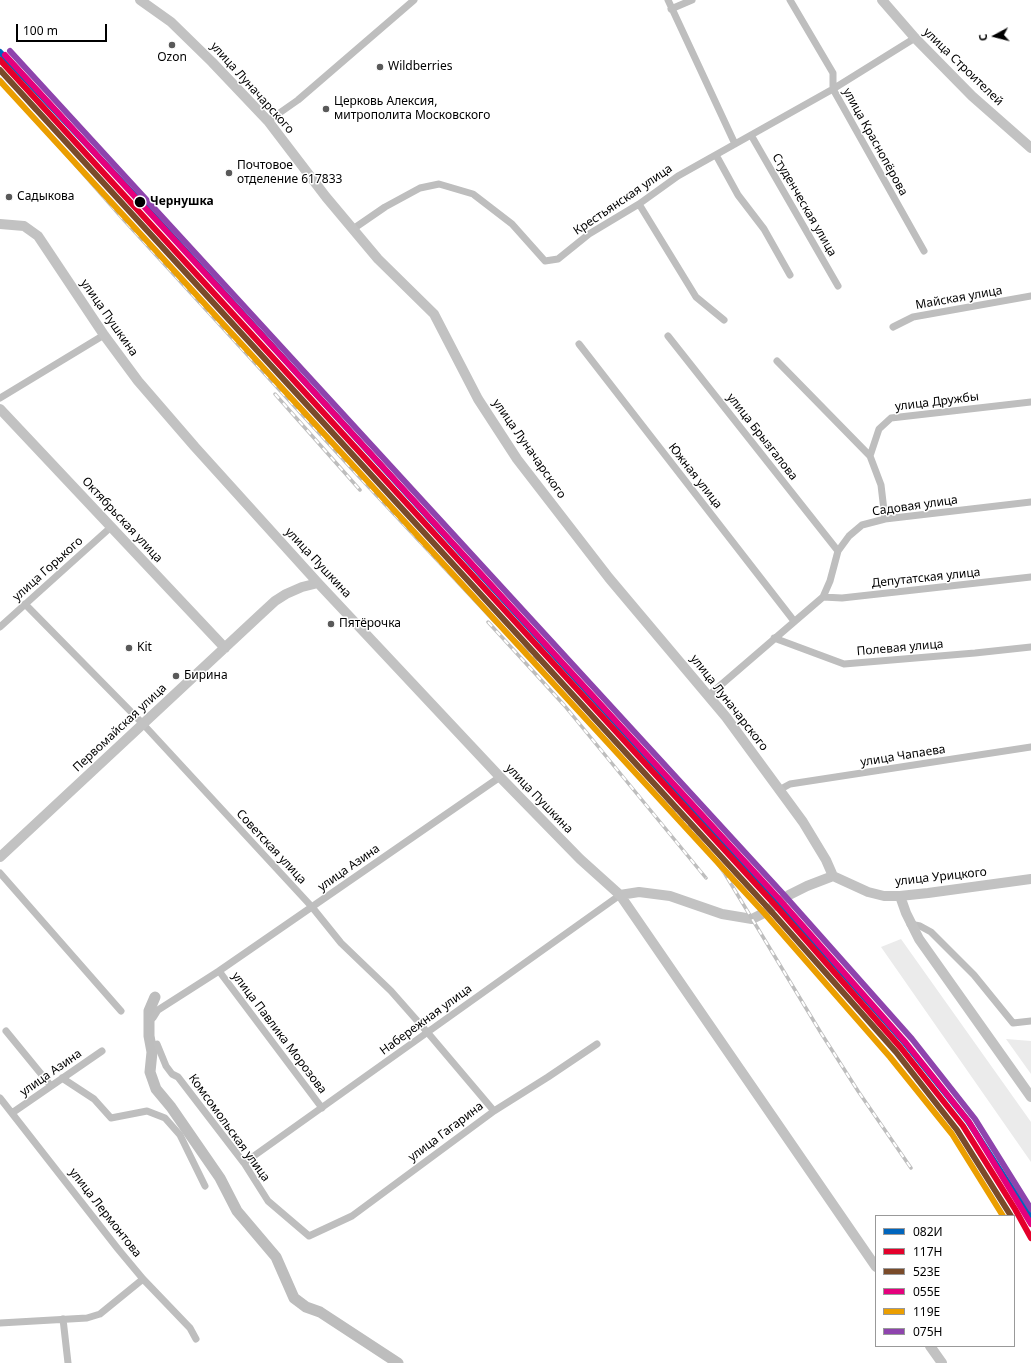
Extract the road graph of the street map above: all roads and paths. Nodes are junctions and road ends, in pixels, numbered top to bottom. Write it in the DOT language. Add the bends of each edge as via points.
graph roads {
  1 [pos="140,0"];
  2 [pos="414,0"];
  3 [pos="668,0"];
  4 [pos="692,0"];
  5 [pos="790,0"];
  6 [pos="882,0"];
  7 [pos="671,9"];
  8 [pos="915,38"];
  9 [pos="833,89"];
  10 [pos="268,121"];
  11 [pos="751,135"];
  12 [pos="735,144"];
  13 [pos="1031,148"];
  14 [pos="716,155"];
  15 [pos="639,204"];
  16 [pos="0,224"];
  17 [pos="353,229"];
  18 [pos="924,251"];
  19 [pos="790,275"];
  20 [pos="838,286"];
  21 [pos="1031,296"];
  22 [pos="724,320"];
  23 [pos="893,326"];
  24 [pos="104,335"];
  25 [pos="668,336"];
  26 [pos="579,344"];
  27 [pos="777,361"];
  28 [pos="0,398"];
  29 [pos="1031,402"];
  30 [pos="0,409"];
  31 [pos="870,456"];
  32 [pos="1031,502"];
  33 [pos="886,519"];
  34 [pos="111,527"];
  35 [pos="838,551"];
  36 [pos="1031,577"];
  37 [pos="318,583"];
  38 [pos="823,597"];
  39 [pos="25,604"];
  40 [pos="794,621"];
  41 [pos="0,627"];
  42 [pos="774,638"];
  43 [pos="1031,646"];
  44 [pos="225,648"];
  45 [pos="708,696"];
  46 [pos="143,724"];
  47 [pos="1031,747"];
  48 [pos="500,777"];
  49 [pos="780,790"];
  50 [pos="0,857"];
  51 [pos="0,873"];
  52 [pos="833,876"];
  53 [pos="1031,879"];
  54 [pos="620,895"];
  55 [pos="900,896"];
  56 [pos="312,907"];
  57 [pos="910,924"];
  58 [pos="219,972"];
  59 [pos="120,1011"];
  60 [pos="153,1018"];
  61 [pos="1031,1021"];
  62 [pos="6,1031"];
  63 [pos="428,1033"];
  64 [pos="158,1044"];
  65 [pos="597,1044"];
  66 [pos="102,1051"];
  67 [pos="62,1078"];
  68 [pos="52,1086"];
  69 [pos="1031,1097"];
  70 [pos="0,1098"];
  71 [pos="322,1108"];
  72 [pos="494,1111"];
  73 [pos="12,1113"];
  74 [pos="244,1163"];
  75 [pos="205,1186"];
  76 [pos="309,1236"];
  77 [pos="875,1266"];
  78 [pos="144,1279"];
  79 [pos="63,1319"];
  80 [pos="0,1323"];
  81 [pos="196,1338"];
  82 [pos="931,1347"];
  83 [pos="68,1363"];
  84 [pos="942,1363"];
  1 -- 10 [label="street, улица Луначарского" via="171,22"];
  2 -- 10 [label="street" via="298,100"];
  3 -- 7 [label="street"];
  4 -- 7 [label="street"];
  5 -- 9 [label="street, улица Краснопёрова" via="833,74"];
  6 -- 8 [label="street, улица Строителей"];
  7 -- 12 [label="street"];
  8 -- 9 [label="street, Крестьянская улица"];
  8 -- 13 [label="street, улица Строителей" via="972,96"];
  9 -- 11 [label="street, Крестьянская улица"];
  9 -- 18 [label="street, улица Краснопёрова"];
  10 -- 17 [label="street, улица Луначарского"];
  11 -- 12 [label="street, Крестьянская улица"];
  11 -- 20 [label="street, Студенческая улица"];
  12 -- 14 [label="street, Крестьянская улица"];
  14 -- 15 [label="street, Крестьянская улица" via="678,176"];
  14 -- 19 [label="street" via="738,195 764,229"];
  15 -- 17 [label="street, Крестьянская улица" via="589,234 558,259 545,261 512,224 473,194 439,184 420,188 385,207"];
  15 -- 22 [label="street" via="696,297"];
  16 -- 24 [label="street, улица Пушкина" via="24,226 38,236"];
  17 -- 45 [label="street, улица Луначарского" via="378,260 434,314 478,399 517,459 609,578"];
  21 -- 23 [label="street, Майская улица" via="913,317"];
  24 -- 28 [label="street"];
  24 -- 37 [label="street, улица Пушкина" via="138,382"];
  25 -- 35 [label="street, улица Брызгалова"];
  26 -- 40 [label="street, Южная улица"];
  27 -- 31 [label="street"];
  29 -- 31 [label="street, улица Дружбы" via="891,418 879,429"];
  30 -- 34 [label="street, Октябрьская улица"];
  31 -- 33 [label="street" via="881,485"];
  32 -- 33 [label="street, Садовая улица"];
  33 -- 35 [label="street, Садовая улица" via="862,525"];
  34 -- 39 [label="street, улица Горького"];
  34 -- 44 [label="street, Октябрьская улица"];
  35 -- 38 [label="street, Садовая улица"];
  36 -- 38 [label="street, Депутатская улица" via="842,598"];
  37 -- 44 [label="street, Первомайская улица" via="286,594 275,601"];
  37 -- 48 [label="street, улица Пушкина"];
  38 -- 40 [label="street"];
  39 -- 41 [label="street, улица Горького"];
  39 -- 46 [label="street, Советская улица"];
  40 -- 42 [label="street"];
  42 -- 43 [label="street, Полевая улица" via="844,664"];
  42 -- 45 [label="street"];
  44 -- 46 [label="street, Первомайская улица"];
  45 -- 49 [label="street, улица Луначарского"];
  46 -- 50 [label="street, Первомайская улица"];
  46 -- 56 [label="street, Советская улица"];
  47 -- 49 [label="street, улица Чапаева" via="790,784"];
  48 -- 54 [label="street, улица Пушкина" via="580,859"];
  48 -- 56 [label="street, улица Азина"];
  49 -- 52 [label="street, улица Луначарского" via="803,822"];
  51 -- 59 [label="street"];
  52 -- 54 [label="street" via="801,889 764,914 752,919 722,914 670,896 639,892"];
  52 -- 55 [label="street, улица Урицкого" via="868,892"];
  53 -- 55 [label="street, улица Урицкого"];
  54 -- 63 [label="street, Набережная улица"];
  54 -- 77 [label="street, улица Пушкина"];
  55 -- 57 [label="street"];
  56 -- 58 [label="street, улица Азина"];
  56 -- 63 [label="street, Советская улица" via="341,943 391,991"];
  57 -- 61 [label="street" via="930,932 974,976 1013,1023"];
  57 -- 69 [label="street"];
  58 -- 60 [label="street, улица Азина" via="158,1010"];
  58 -- 71 [label="street, улица Павлика Морозова"];
  62 -- 68 [label="street"];
  63 -- 71 [label="street, Набережная улица"];
  63 -- 72 [label="street, Советская улица"];
  64 -- 74 [label="street, Комсомольская улица" via="169,1070 178,1077"];
  65 -- 72 [label="street, улица Гагарина"];
  66 -- 67 [label="street, улица Азина"];
  67 -- 68 [label="street, улица Азина"];
  67 -- 75 [label="street" via="94,1099 111,1118 147,1111 165,1118 180,1135"];
  68 -- 73 [label="street, улица Азина"];
  70 -- 73 [label="street, улица Лермонтова"];
  71 -- 74 [label="street, Набережная улица"];
  72 -- 76 [label="street, улица Гагарина" via="352,1216"];
  73 -- 78 [label="street, улица Лермонтова"];
  74 -- 76 [label="street, Комсомольская улица" via="268,1201"];
  78 -- 79 [label="street" via="100,1314 87,1318"];
  78 -- 81 [label="street, улица Лермонтова" via="190,1328"];
  79 -- 80 [label="street"];
  79 -- 83 [label="street"];
  82 -- 84 [label="street"];
}
